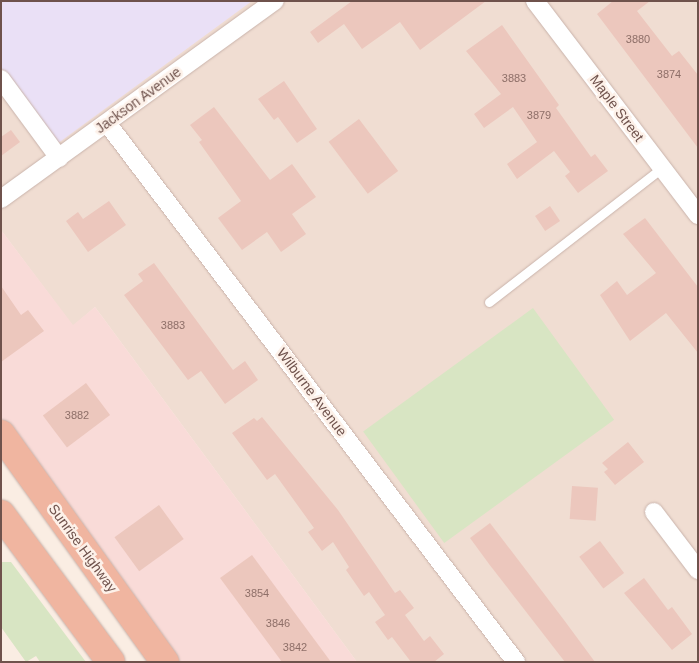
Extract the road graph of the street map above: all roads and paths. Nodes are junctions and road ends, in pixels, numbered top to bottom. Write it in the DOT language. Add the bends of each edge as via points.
graph roads {
  1 [pos="275,1"];
  2 [pos="535,1"];
  3 [pos="1,79"];
  4 [pos="107,123"];
  5 [pos="58,158"];
  6 [pos="662,168"];
  7 [pos="1,199"];
  8 [pos="698,216"];
  9 [pos="489,302"];
  10 [pos="1,434"];
  11 [pos="654,512"];
  12 [pos="1,514"];
  13 [pos="698,570"];
  14 [pos="110,662"];
  15 [pos="164,662"];
  16 [pos="516,662"];
  1 -- 4 [label="street, Jackson Avenue"];
  2 -- 6 [label="street, Maple Street"];
  3 -- 5 [label="street"];
  4 -- 5 [label="street, Jackson Avenue"];
  4 -- 16 [label="street, Wilburne Avenue"];
  5 -- 7 [label="street, Jackson Avenue"];
  6 -- 8 [label="street, Maple Street"];
  6 -- 9 [label="lane"];
  10 -- 15 [label="highway, Sunrise Highway"];
  11 -- 13 [label="street"];
  12 -- 14 [label="highway"];
}
